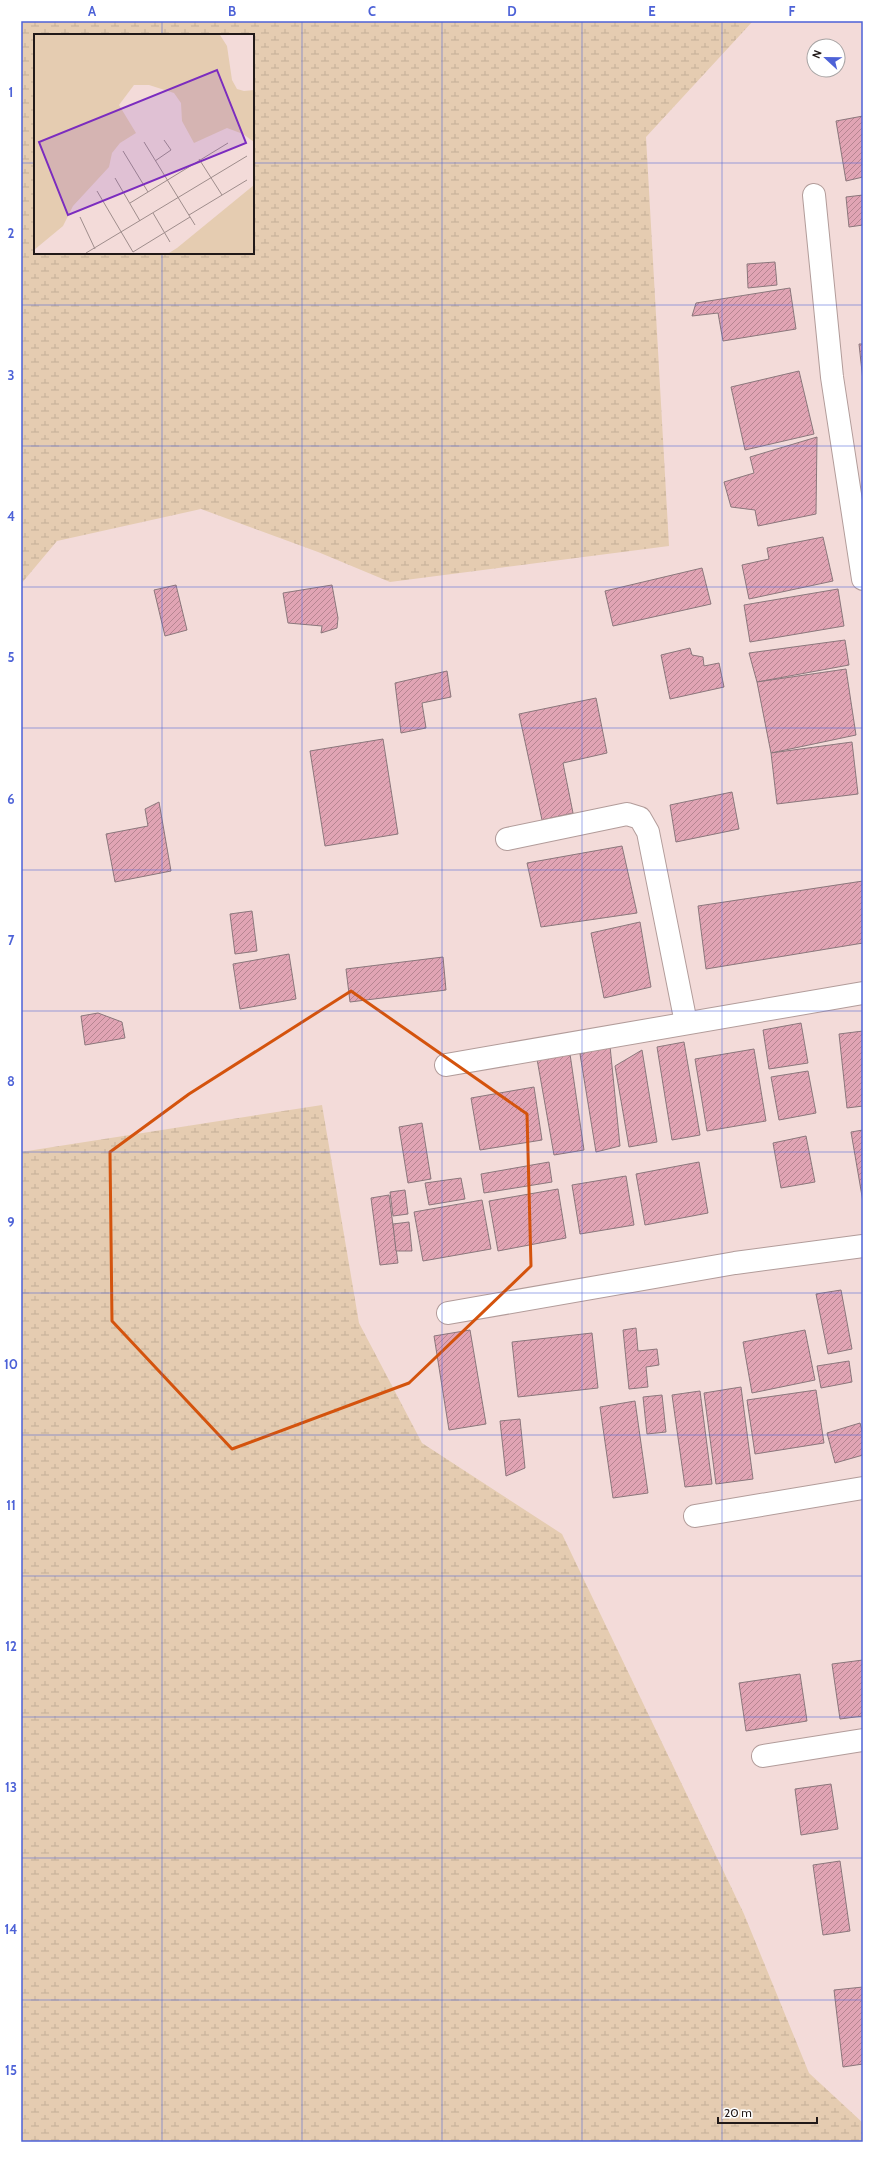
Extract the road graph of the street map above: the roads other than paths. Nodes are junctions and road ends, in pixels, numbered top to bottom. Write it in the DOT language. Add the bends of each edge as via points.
graph roads {
  1 [pos="814,195"];
  2 [pos="862,566"];
  3 [pos="507,839"];
  4 [pos="863,993"];
  5 [pos="686,1023"];
  6 [pos="446,1065"];
  7 [pos="863,1246"];
  8 [pos="448,1313"];
  9 [pos="863,1488"];
  10 [pos="695,1516"];
  11 [pos="863,1740"];
  12 [pos="763,1756"];
  1 -- 2 [label="street" via="832,377"];
  3 -- 5 [label="street" via="627,814 640,818 648,832"];
  4 -- 5 [label="street"];
  5 -- 6 [label="street"];
  7 -- 8 [label="street" via="735,1263"];
  9 -- 10 [label="street"];
  11 -- 12 [label="street"];
}
